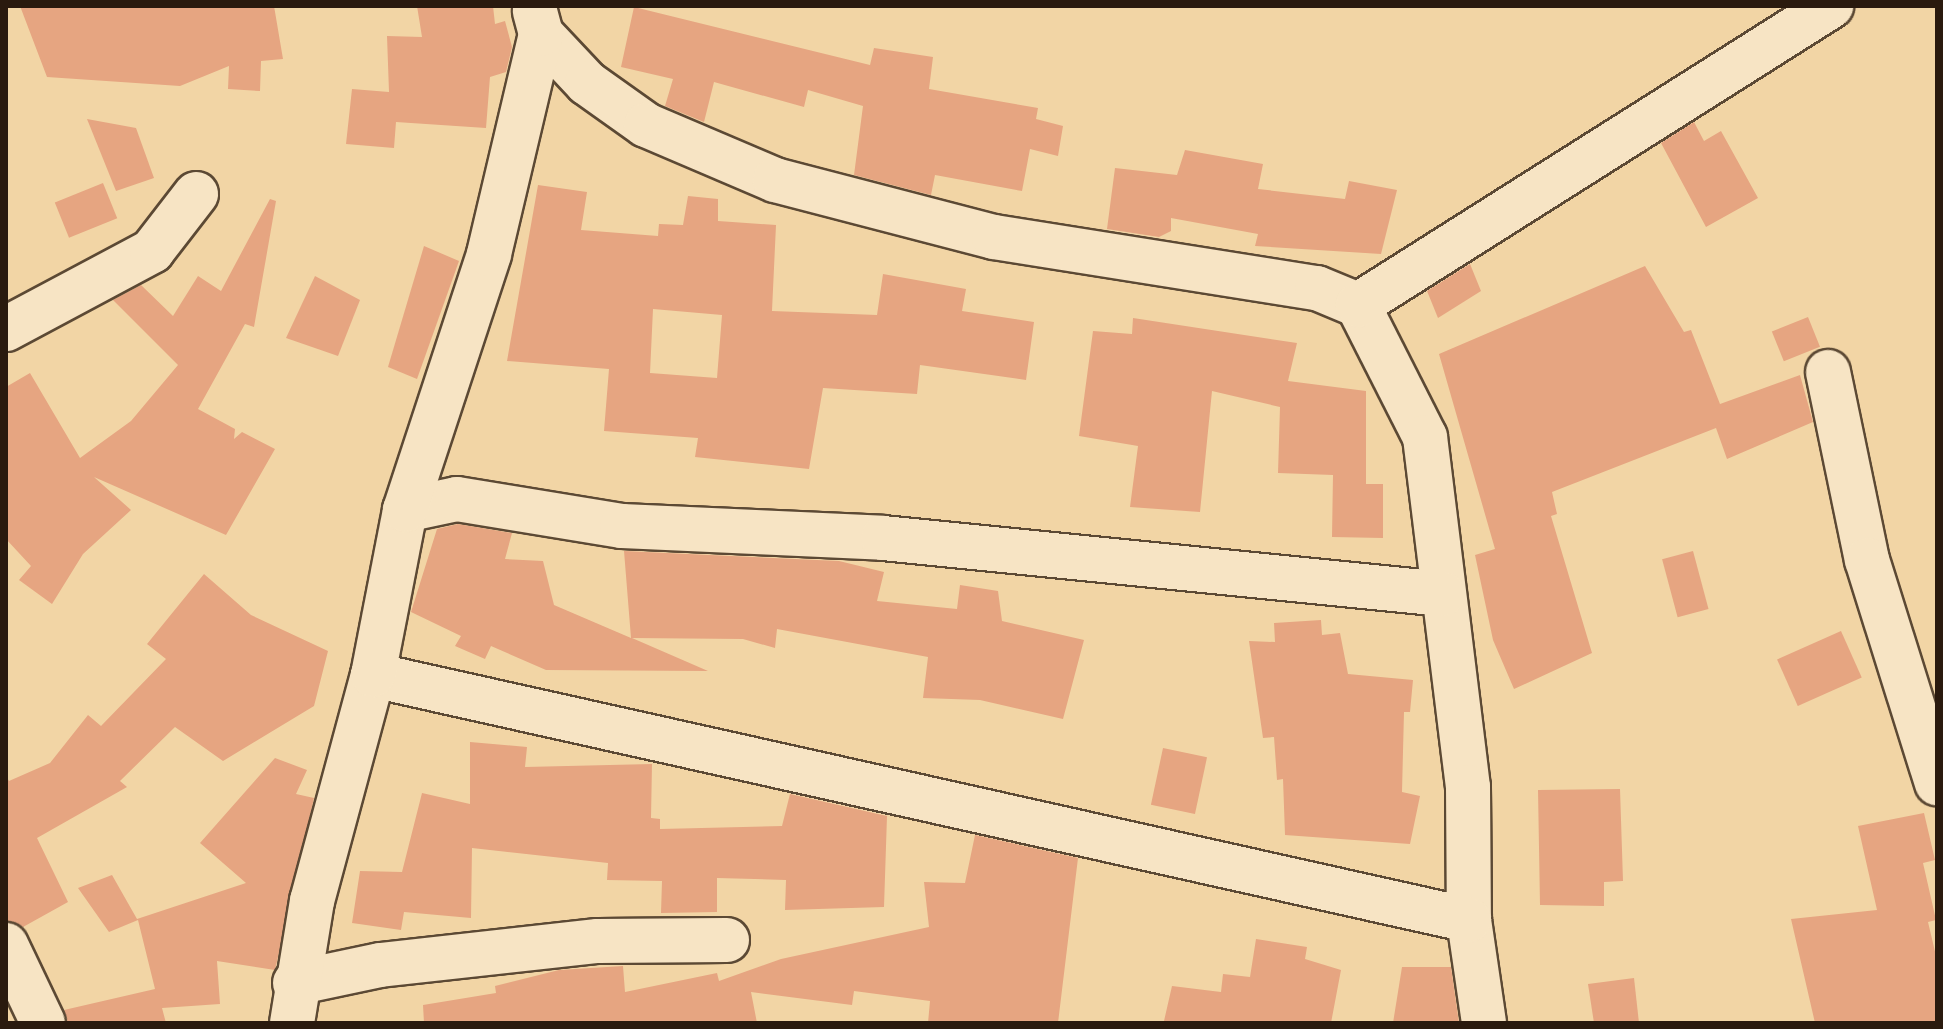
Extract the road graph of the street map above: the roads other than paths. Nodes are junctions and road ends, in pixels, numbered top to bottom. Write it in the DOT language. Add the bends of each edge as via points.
graph roads {
  1 [pos="1831,6"];
  2 [pos="538,20"];
  3 [pos="196,194"];
  4 [pos="1358,305"];
  5 [pos="6,329"];
  6 [pos="1828,372"];
  7 [pos="405,510"];
  8 [pos="1443,594"];
  9 [pos="373,675"];
  10 [pos="1937,783"];
  11 [pos="1469,920"];
  12 [pos="727,940"];
  13 [pos="6,945"];
  14 [pos="293,1003"];
  15 [pos="43,1023"];
  16 [pos="1484,1023"];
  1 -- 4 [label="street"];
  2 -- 4 [label="street" via="587,83 646,125 775,180 994,237 1304,286"];
  2 -- 7 [label="street" via="489,254"];
  3 -- 5 [label="street" via="152,251"];
  4 -- 8 [label="street" via="1425,437"];
  6 -- 10 [label="street" via="1867,560"];
  7 -- 8 [label="street" via="457,499 622,526 883,538"];
  7 -- 9 [label="street"];
  8 -- 11 [label="street" via="1468,787"];
  9 -- 11 [label="street"];
  9 -- 14 [label="street"];
  11 -- 16 [label="street"];
  12 -- 14 [label="street" via="598,941 380,965"];
  13 -- 15 [label="street"];
}
